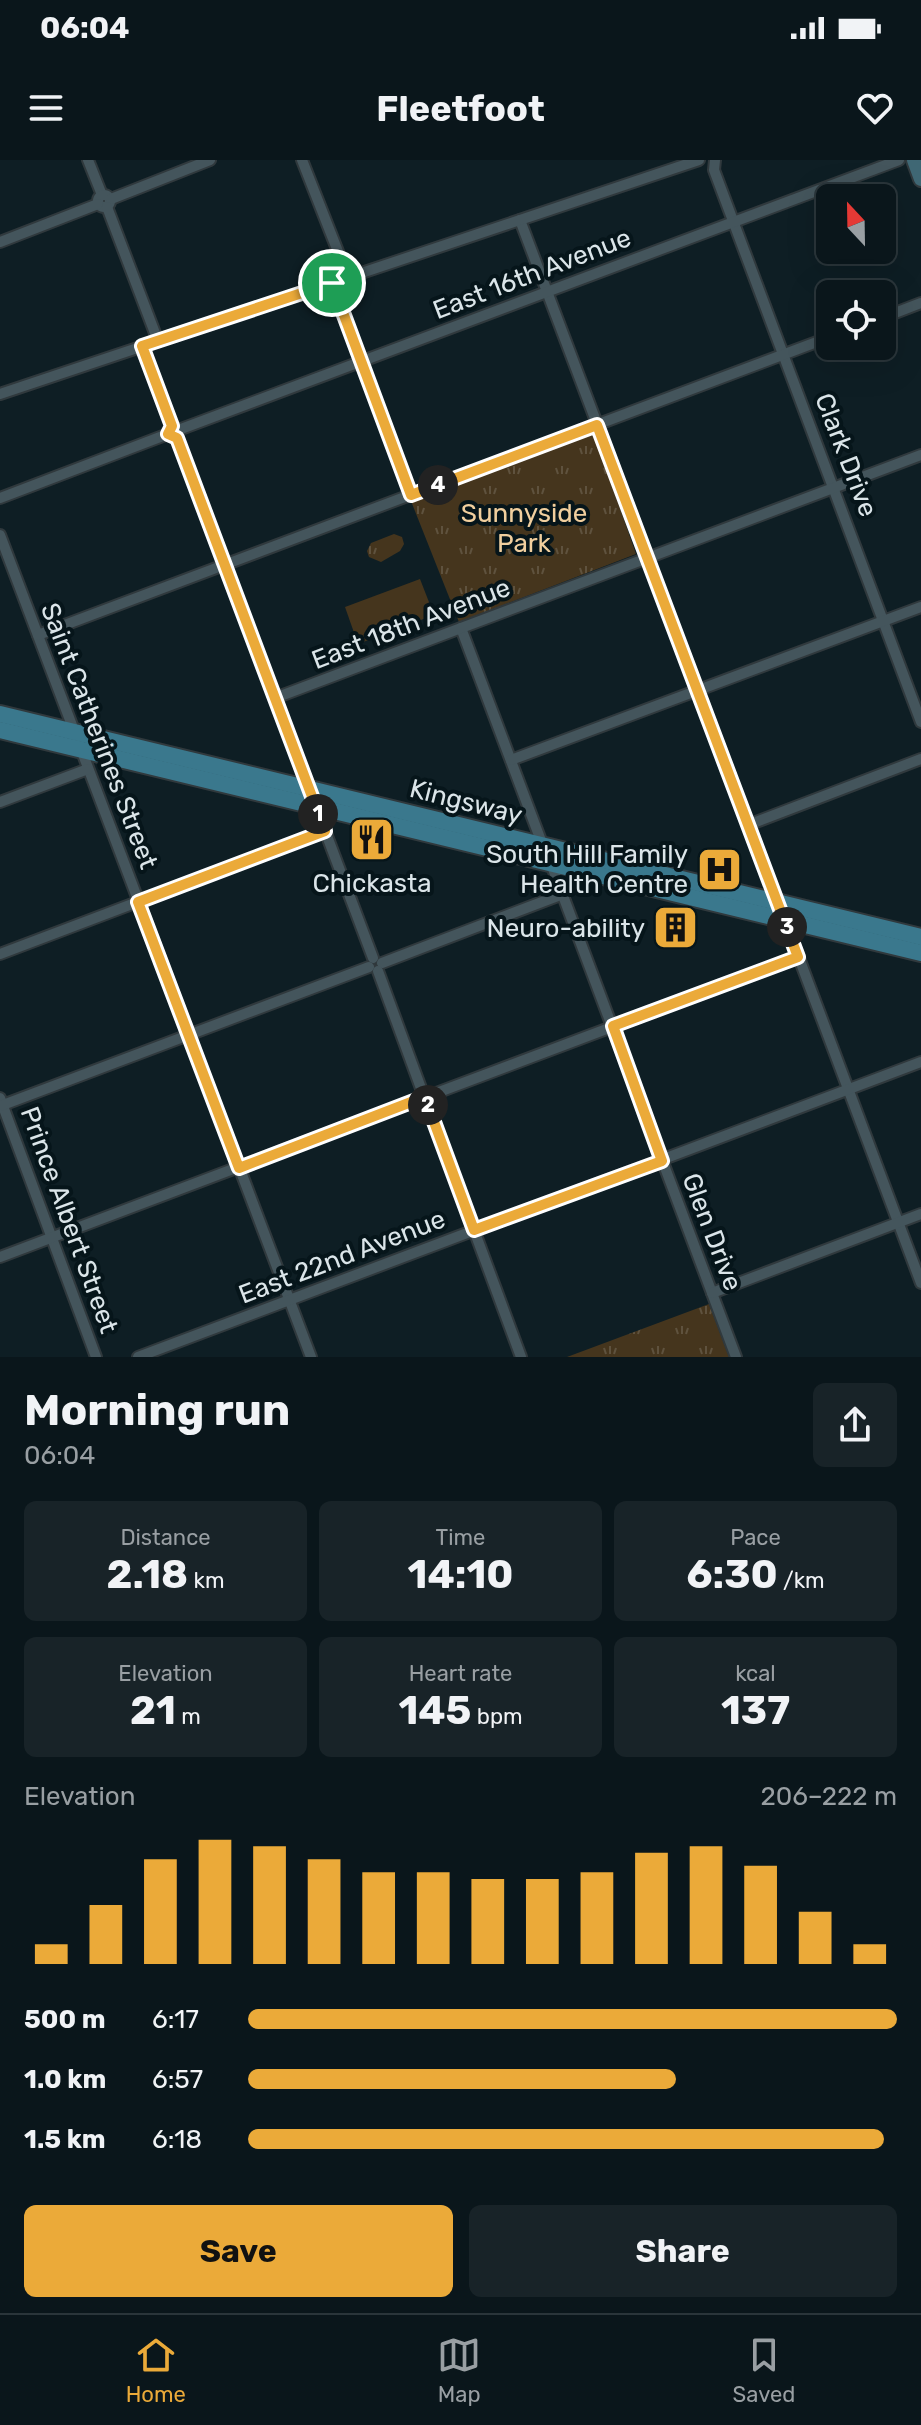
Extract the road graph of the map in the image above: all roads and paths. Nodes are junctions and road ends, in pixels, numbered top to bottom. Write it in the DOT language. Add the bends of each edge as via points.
graph roads {
  1 [pos="88,160"];
  2 [pos="210,160"];
  3 [pos="302,160"];
  4 [pos="699,160"];
  5 [pos="715,160"];
  6 [pos="899,160"];
  7 [pos="914,160"];
  8 [pos="921,179"];
  9 [pos="104,201"];
  10 [pos="520,220"];
  11 [pos="733,222"];
  12 [pos="0,242"];
  13 [pos="348,277"];
  14 [pos="332,283"];
  15 [pos="547,291"];
  16 [pos="921,303"];
  17 [pos="896,313"];
  18 [pos="158,341"];
  19 [pos="816,342"];
  20 [pos="142,346"];
  21 [pos="784,354"];
  22 [pos="361,362"];
  23 [pos="0,394"];
  24 [pos="597,425"];
  25 [pos="175,432"];
  26 [pos="921,455"];
  27 [pos="834,487"];
  28 [pos="411,495"];
  29 [pos="0,498"];
  30 [pos="0,535"];
  31 [pos="647,558"];
  32 [pos="225,566"];
  33 [pos="921,607"];
  34 [pos="883,621"];
  35 [pos="461,628"];
  36 [pos="38,635"];
  37 [pos="698,691"];
  38 [pos="275,698"];
  39 [pos="0,714"];
  40 [pos="921,722"];
  41 [pos="0,730"];
  42 [pos="73,731"];
  43 [pos="80,749"];
  44 [pos="921,759"];
  45 [pos="511,760"];
  46 [pos="88,769"];
  47 [pos="309,789"];
  48 [pos="0,802"];
  49 [pos="316,807"];
  50 [pos="748,825"];
  51 [pos="325,831"];
  52 [pos="543,845"];
  53 [pos="551,864"];
  54 [pos="563,894"];
  55 [pos="138,902"];
  56 [pos="777,902"];
  57 [pos="785,921"];
  58 [pos="921,937"];
  59 [pos="921,953"];
  60 [pos="0,954"];
  61 [pos="798,957"];
  62 [pos="375,965"];
  63 [pos="613,1026"];
  64 [pos="188,1035"];
  65 [pos="921,1062"];
  66 [pos="848,1090"];
  67 [pos="424,1097"];
  68 [pos="1,1103"];
  69 [pos="662,1161"];
  70 [pos="239,1168"];
  71 [pos="921,1214"];
  72 [pos="898,1222"];
  73 [pos="474,1230"];
  74 [pos="52,1237"];
  75 [pos="0,1257"];
  76 [pos="921,1283"];
  77 [pos="712,1293"];
  78 [pos="289,1301"];
  79 [pos="96,1357"];
  80 [pos="138,1357"];
  81 [pos="311,1357"];
  82 [pos="521,1357"];
  83 [pos="736,1357"];
  1 -- 9 [label="street"];
  2 -- 9 [label="street"];
  3 -- 13 [label="street"];
  4 -- 10 [label="street"];
  5 -- 11 [label="street, Clark Drive"];
  6 -- 11 [label="street, East 16th Avenue"];
  7 -- 8 [label="main road"];
  9 -- 12 [label="street"];
  9 -- 18 [label="street"];
  10 -- 13 [label="street"];
  10 -- 15 [label="street"];
  11 -- 15 [label="street, East 16th Avenue"];
  11 -- 21 [label="street, Clark Drive"];
  13 -- 14 [label="street"];
  14 -- 18 [label="street"];
  14 -- 22 [label="street"];
  15 -- 22 [label="street, East 16th Avenue"];
  15 -- 24 [label="street"];
  16 -- 17 [label="street"];
  18 -- 20 [label="street"];
  19 -- 21 [label="street"];
  20 -- 23 [label="street"];
  20 -- 25 [label="street"];
  21 -- 24 [label="street"];
  21 -- 27 [label="street, Clark Drive"];
  22 -- 25 [label="street, East 16th Avenue"];
  22 -- 28 [label="street"];
  24 -- 28 [label="street"];
  24 -- 31 [label="street"];
  25 -- 29 [label="street, East 16th Avenue"];
  25 -- 32 [label="street"];
  26 -- 27 [label="street, East 18th Avenue"];
  27 -- 31 [label="street, East 18th Avenue"];
  27 -- 34 [label="street, Clark Drive"];
  28 -- 32 [label="street"];
  30 -- 36 [label="street, Saint Catherines Street"];
  31 -- 35 [label="street, East 18th Avenue"];
  31 -- 37 [label="street"];
  32 -- 36 [label="street"];
  32 -- 38 [label="street"];
  33 -- 34 [label="street"];
  34 -- 37 [label="street"];
  34 -- 40 [label="street, Clark Drive"];
  35 -- 38 [label="street, East 18th Avenue"];
  35 -- 45 [label="street, Glen Drive"];
  36 -- 42 [label="street, Saint Catherines Street"];
  37 -- 45 [label="street"];
  37 -- 50 [label="street"];
  38 -- 47 [label="street"];
  39 -- 42 [label="main road, Kingsway"];
  41 -- 43 [label="main road, Kingsway"];
  42 -- 43 [label="street, Saint Catherines Street"];
  42 -- 47 [label="main road, Kingsway"];
  43 -- 46 [label="street, Saint Catherines Street"];
  43 -- 49 [label="main road, Kingsway"];
  44 -- 50 [label="street"];
  45 -- 52 [label="street, Glen Drive"];
  46 -- 48 [label="street"];
  46 -- 55 [label="street, Saint Catherines Street"];
  47 -- 49 [label="street"];
  47 -- 52 [label="main road, Kingsway"];
  49 -- 51 [label="street"];
  49 -- 53 [label="main road, Kingsway"];
  50 -- 56 [label="street"];
  51 -- 55 [label="street"];
  51 -- 62 [label="street"];
  52 -- 53 [label="street, Glen Drive"];
  52 -- 56 [label="main road, Kingsway"];
  53 -- 54 [label="street, Glen Drive"];
  53 -- 57 [label="main road, Kingsway"];
  54 -- 62 [label="street"];
  54 -- 63 [label="street, Glen Drive"];
  55 -- 60 [label="street"];
  55 -- 64 [label="street, Saint Catherines Street"];
  56 -- 57 [label="street"];
  56 -- 58 [label="main road, Kingsway"];
  57 -- 59 [label="main road, Kingsway"];
  57 -- 61 [label="street"];
  61 -- 63 [label="street"];
  61 -- 66 [label="street"];
  62 -- 64 [label="street"];
  62 -- 67 [label="street"];
  63 -- 67 [label="street"];
  63 -- 69 [label="street, Glen Drive"];
  64 -- 68 [label="street"];
  64 -- 70 [label="street, Saint Catherines Street"];
  65 -- 66 [label="street, East 22nd Avenue"];
  66 -- 69 [label="street, East 22nd Avenue"];
  66 -- 72 [label="street"];
  67 -- 70 [label="street"];
  67 -- 73 [label="street"];
  68 -- 74 [label="street, Prince Albert Street"];
  69 -- 73 [label="street, East 22nd Avenue"];
  69 -- 77 [label="street, Glen Drive"];
  70 -- 74 [label="street"];
  70 -- 78 [label="street, Saint Catherines Street"];
  71 -- 72 [label="street"];
  72 -- 76 [label="street"];
  72 -- 77 [label="street"];
  73 -- 78 [label="street, East 22nd Avenue"];
  73 -- 82 [label="street"];
  74 -- 75 [label="street"];
  74 -- 79 [label="street, Prince Albert Street"];
  77 -- 83 [label="street, Glen Drive"];
  78 -- 80 [label="street, East 22nd Avenue"];
  78 -- 81 [label="street, Saint Catherines Street"];
}
